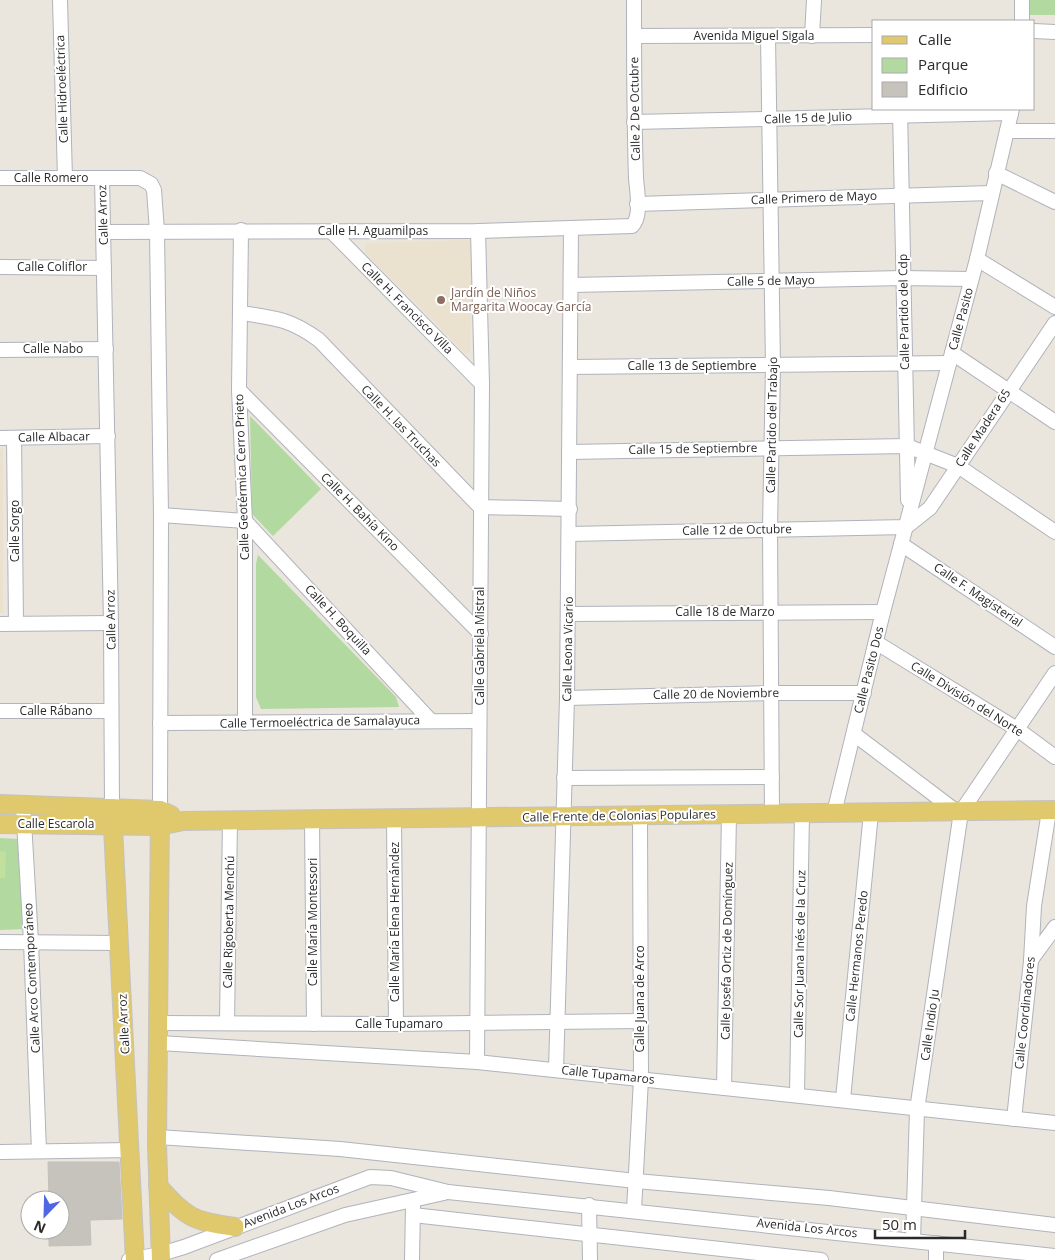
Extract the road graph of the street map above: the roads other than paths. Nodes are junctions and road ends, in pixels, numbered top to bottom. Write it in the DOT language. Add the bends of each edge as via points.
graph roads {
  1 [pos="60,0"];
  2 [pos="634,0"];
  3 [pos="814,0"];
  4 [pos="1022,0"];
  5 [pos="1022,20"];
  6 [pos="1035,32"];
  7 [pos="1055,32"];
  8 [pos="872,35"];
  9 [pos="634,36"];
  10 [pos="768,36"];
  11 [pos="812,36"];
  12 [pos="1011,111"];
  13 [pos="900,112"];
  14 [pos="769,119"];
  15 [pos="634,122"];
  16 [pos="1007,130"];
  17 [pos="1055,131"];
  18 [pos="996,173"];
  19 [pos="0,178"];
  20 [pos="65,178"];
  21 [pos="102,178"];
  22 [pos="991,193"];
  23 [pos="902,196"];
  24 [pos="771,199"];
  25 [pos="1055,202"];
  26 [pos="637,204"];
  27 [pos="637,219"];
  28 [pos="571,228"];
  29 [pos="242,230"];
  30 [pos="157,231"];
  31 [pos="478,231"];
  32 [pos="104,232"];
  33 [pos="332,232"];
  34 [pos="977,258"];
  35 [pos="0,267"];
  36 [pos="104,268"];
  37 [pos="903,278"];
  38 [pos="971,279"];
  39 [pos="772,281"];
  40 [pos="571,285"];
  41 [pos="1055,307"];
  42 [pos="240,313"];
  43 [pos="1055,323"];
  44 [pos="106,349"];
  45 [pos="0,350"];
  46 [pos="950,358"];
  47 [pos="904,364"];
  48 [pos="773,366"];
  49 [pos="570,367"];
  50 [pos="482,384"];
  51 [pos="240,390"];
  52 [pos="1008,390"];
  53 [pos="1055,422"];
  54 [pos="108,436"];
  55 [pos="0,438"];
  56 [pos="14,438"];
  57 [pos="907,446"];
  58 [pos="774,447"];
  59 [pos="569,452"];
  60 [pos="925,452"];
  61 [pos="958,466"];
  62 [pos="480,506"];
  63 [pos="570,509"];
  64 [pos="161,515"];
  65 [pos="245,521"];
  66 [pos="907,521"];
  67 [pos="770,529"];
  68 [pos="1055,532"];
  69 [pos="569,534"];
  70 [pos="901,544"];
  71 [pos="770,612"];
  72 [pos="883,612"];
  73 [pos="568,614"];
  74 [pos="16,623"];
  75 [pos="111,623"];
  76 [pos="0,624"];
  77 [pos="481,634"];
  78 [pos="877,643"];
  79 [pos="1055,647"];
  80 [pos="1055,674"];
  81 [pos="770,693"];
  82 [pos="864,693"];
  83 [pos="567,698"];
  84 [pos="0,711"];
  85 [pos="111,711"];
  86 [pos="430,720"];
  87 [pos="479,721"];
  88 [pos="160,723"];
  89 [pos="245,723"];
  90 [pos="1017,729"];
  91 [pos="854,734"];
  92 [pos="1055,757"];
  93 [pos="772,777"];
  94 [pos="564,778"];
  95 [pos="0,804"];
  96 [pos="23,804"];
  97 [pos="1052,810"];
  98 [pos="959,812"];
  99 [pos="802,813"];
  100 [pos="834,813"];
  101 [pos="871,813"];
  102 [pos="729,814"];
  103 [pos="772,814"];
  104 [pos="112,816"];
  105 [pos="562,817"];
  106 [pos="640,817"];
  107 [pos="160,818"];
  108 [pos="394,819"];
  109 [pos="478,819"];
  110 [pos="230,820"];
  111 [pos="312,821"];
  112 [pos="0,824"];
  113 [pos="24,824"];
  114 [pos="1055,927"];
  115 [pos="0,942"];
  116 [pos="31,942"];
  117 [pos="120,943"];
  118 [pos="1031,961"];
  119 [pos="640,1021"];
  120 [pos="558,1022"];
  121 [pos="159,1023"];
  122 [pos="227,1023"];
  123 [pos="314,1024"];
  124 [pos="396,1024"];
  125 [pos="477,1024"];
  126 [pos="159,1043"];
  127 [pos="476,1062"];
  128 [pos="556,1070"];
  129 [pos="641,1079"];
  130 [pos="724,1088"];
  131 [pos="797,1094"];
  132 [pos="843,1099"];
  133 [pos="917,1110"];
  134 [pos="1014,1119"];
  135 [pos="1055,1123"];
  136 [pos="158,1137"];
  137 [pos="130,1150"];
  138 [pos="39,1151"];
  139 [pos="0,1152"];
  140 [pos="636,1181"];
  141 [pos="414,1184"];
  142 [pos="158,1186"];
  143 [pos="448,1192"];
  144 [pos="414,1200"];
  145 [pos="589,1205"];
  146 [pos="913,1209"];
  147 [pos="634,1210"];
  148 [pos="413,1215"];
  149 [pos="1055,1225"];
  150 [pos="235,1227"];
  151 [pos="588,1234"];
  152 [pos="913,1240"];
  153 [pos="936,1243"];
  154 [pos="1055,1256"];
  155 [pos="161,1257"];
  156 [pos="133,1259"];
  157 [pos="217,1260"];
  158 [pos="412,1260"];
  159 [pos="590,1260"];
  160 [pos="821,1260"];
  161 [pos="936,1260"];
  1 -- 20 [label="street, Calle Hidroeléctrica"];
  2 -- 9 [label="street, Calle 2 De Octubre"];
  3 -- 11 [label="street"];
  4 -- 5 [label="street"];
  6 -- 7 [label="street"];
  8 -- 11 [label="street, Avenida Miguel Sigala"];
  9 -- 10 [label="street, Avenida Miguel Sigala"];
  9 -- 15 [label="street, Calle 2 De Octubre"];
  10 -- 11 [label="street, Avenida Miguel Sigala"];
  10 -- 14 [label="street, Calle Partido del Trabajo"];
  12 -- 13 [label="street, Calle 15 de Julio"];
  12 -- 16 [label="street, Calle Pasito"];
  13 -- 14 [label="street, Calle 15 de Julio"];
  13 -- 23 [label="street, Calle Partido del Cdp"];
  14 -- 15 [label="street, Calle 15 de Julio"];
  14 -- 24 [label="street, Calle Partido del Trabajo"];
  15 -- 26 [label="street, Calle 2 De Octubre"];
  16 -- 17 [label="street"];
  16 -- 18 [label="street, Calle Pasito"];
  18 -- 22 [label="street, Calle Pasito"];
  18 -- 25 [label="street"];
  19 -- 20 [label="street, Calle Romero"];
  20 -- 21 [label="street, Calle Romero"];
  21 -- 30 [label="street, Calle Arroz" via="140,178 151,184"];
  21 -- 32 [label="street, Calle Arroz"];
  22 -- 23 [label="street, Calle Primero de Mayo"];
  22 -- 34 [label="street, Calle Pasito"];
  23 -- 24 [label="street, Calle Primero de Mayo"];
  23 -- 37 [label="street, Calle Partido del Cdp"];
  24 -- 26 [label="street, Calle Primero de Mayo"];
  24 -- 39 [label="street, Calle Partido del Trabajo"];
  26 -- 27 [label="street, Calle 2 De Octubre"];
  27 -- 28 [label="street, Calle H. Aguamilpas" via="632,226 626,227"];
  28 -- 31 [label="street, Calle H. Aguamilpas"];
  28 -- 40 [label="street, Calle Leona Vicario"];
  29 -- 30 [label="street, Calle H. Aguamilpas"];
  29 -- 33 [label="street, Calle H. Aguamilpas"];
  29 -- 42 [label="street, Calle Geotérmica Cerro Prieto"];
  30 -- 32 [label="street, Calle H. Aguamilpas"];
  30 -- 64 [label="street, Calle Arroz"];
  31 -- 33 [label="street, Calle H. Aguamilpas"];
  31 -- 50 [label="street, Calle Gabriela Mistral"];
  32 -- 36 [label="street, Calle Arroz"];
  33 -- 50 [label="street, Calle H. Francisco Villa"];
  34 -- 38 [label="street, Calle Pasito"];
  34 -- 41 [label="street"];
  35 -- 36 [label="street, Calle Coliflor"];
  36 -- 44 [label="street, Calle Arroz"];
  37 -- 38 [label="street, Calle 5 de Mayo"];
  37 -- 39 [label="street, Calle 5 de Mayo"];
  37 -- 47 [label="street, Calle Partido del Cdp"];
  38 -- 46 [label="street, Calle Pasito"];
  39 -- 40 [label="street, Calle 5 de Mayo"];
  39 -- 48 [label="street, Calle Partido del Trabajo"];
  40 -- 49 [label="street, Calle Leona Vicario"];
  42 -- 51 [label="street, Calle Geotérmica Cerro Prieto"];
  42 -- 62 [label="street, Calle H. las Truchas" via="286,320 319,340"];
  43 -- 52 [label="street, Calle Madera 65"];
  44 -- 45 [label="street, Calle Nabo"];
  44 -- 54 [label="street, Calle Arroz"];
  46 -- 47 [label="street, Calle 13 de Septiembre"];
  46 -- 52 [label="street"];
  46 -- 60 [label="street, Calle Pasito"];
  47 -- 48 [label="street, Calle 13 de Septiembre"];
  47 -- 57 [label="street, Calle Partido del Cdp"];
  48 -- 49 [label="street, Calle 13 de Septiembre"];
  48 -- 58 [label="street, Calle Partido del Trabajo"];
  49 -- 59 [label="street, Calle Leona Vicario"];
  50 -- 62 [label="street, Calle Gabriela Mistral"];
  51 -- 65 [label="street, Calle Geotérmica Cerro Prieto"];
  51 -- 77 [label="street, Calle H. Bahía Kino"];
  52 -- 53 [label="street"];
  52 -- 61 [label="street, Calle Madera 65"];
  54 -- 56 [label="street, Calle Albacar"];
  54 -- 75 [label="street, Calle Arroz"];
  55 -- 56 [label="street, Calle Albacar"];
  56 -- 74 [label="street, Calle Sorgo"];
  57 -- 58 [label="street, Calle 15 de Septiembre"];
  57 -- 60 [label="street, Calle 15 de Septiembre"];
  57 -- 66 [label="street, Calle Partido del Cdp"];
  58 -- 59 [label="street, Calle 15 de Septiembre"];
  58 -- 67 [label="street, Calle Partido del Trabajo"];
  59 -- 63 [label="street, Calle Leona Vicario"];
  60 -- 61 [label="street, Calle 15 de Septiembre"];
  60 -- 66 [label="street, Calle Pasito"];
  61 -- 66 [label="street, Calle Madera 65" via="930,508"];
  61 -- 68 [label="street, Calle 15 de Septiembre"];
  62 -- 63 [label="street"];
  62 -- 77 [label="street, Calle Gabriela Mistral"];
  63 -- 69 [label="street, Calle Leona Vicario"];
  64 -- 65 [label="street"];
  64 -- 88 [label="street, Calle Arroz"];
  65 -- 86 [label="street, Calle H. Boquilla"];
  65 -- 89 [label="street, Calle Geotérmica Cerro Prieto"];
  66 -- 67 [label="street, Calle 12 de Octubre"];
  66 -- 70 [label="street, Calle Pasito Dos"];
  67 -- 69 [label="street, Calle 12 de Octubre"];
  67 -- 71 [label="street, Calle Partido del Trabajo"];
  69 -- 73 [label="street, Calle Leona Vicario"];
  70 -- 72 [label="street, Calle Pasito Dos"];
  70 -- 79 [label="street, Calle F. Magisterial"];
  71 -- 72 [label="street, Calle 18 de Marzo"];
  71 -- 73 [label="street, Calle 18 de Marzo"];
  71 -- 81 [label="street, Calle Partido del Trabajo"];
  72 -- 78 [label="street, Calle Pasito Dos"];
  73 -- 83 [label="street, Calle Leona Vicario"];
  74 -- 75 [label="street"];
  74 -- 76 [label="street"];
  75 -- 85 [label="street, Calle Arroz"];
  77 -- 87 [label="street, Calle Gabriela Mistral"];
  78 -- 82 [label="street, Calle Pasito Dos"];
  78 -- 90 [label="street, Calle División del Norte"];
  80 -- 90 [label="street"];
  81 -- 82 [label="street, Calle 20 de Noviembre"];
  81 -- 83 [label="street, Calle 20 de Noviembre"];
  81 -- 93 [label="street, Calle Partido del Trabajo"];
  82 -- 91 [label="street, Calle Pasito Dos"];
  83 -- 94 [label="street, Calle Leona Vicario"];
  84 -- 85 [label="street, Calle Rábano"];
  85 -- 104 [label="street, Calle Arroz"];
  86 -- 87 [label="street, Calle Termoeléctrica de Samalayuca"];
  86 -- 89 [label="street, Calle Termoeléctrica de Samalayuca"];
  87 -- 109 [label="street, Calle Gabriela Mistral"];
  88 -- 89 [label="street, Calle Termoeléctrica de Samalayuca"];
  88 -- 107 [label="street, Calle Arroz"];
  90 -- 92 [label="street, Calle División del Norte"];
  90 -- 98 [label="street"];
  91 -- 98 [label="street"];
  91 -- 100 [label="street, Calle Pasito Dos"];
  93 -- 94 [label="street"];
  93 -- 103 [label="street, Calle Partido del Trabajo"];
  94 -- 105 [label="street, Calle Leona Vicario"];
  95 -- 96 [label="main road, Calle Escarola"];
  96 -- 104 [label="main road, Calle Escarola"];
  96 -- 113 [label="street, Calle Arco Contemporáneo"];
  97 -- 98 [label="main road, Calle Frente de Colonias Populares"];
  97 -- 118 [label="street, Calle Coordinadores" via="1034,906"];
  98 -- 101 [label="main road, Calle Frente de Colonias Populares"];
  98 -- 133 [label="street, Calle Indio Ju"];
  99 -- 100 [label="main road, Calle Frente de Colonias Populares"];
  99 -- 103 [label="main road, Calle Frente de Colonias Populares"];
  99 -- 131 [label="street, Calle Sor Juana Inés de la Cruz"];
  100 -- 101 [label="main road, Calle Frente de Colonias Populares"];
  101 -- 132 [label="street, Calle Hermanos Peredo"];
  102 -- 103 [label="main road, Calle Frente de Colonias Populares"];
  102 -- 106 [label="main road, Calle Frente de Colonias Populares"];
  102 -- 130 [label="street, Calle Josefa Ortiz de Domínguez"];
  104 -- 107 [label="main road, Calle Frente de Colonias Populares"];
  104 -- 113 [label="main road, Calle Escarola"];
  104 -- 117 [label="main road, Calle Arroz"];
  105 -- 106 [label="main road, Calle Frente de Colonias Populares"];
  105 -- 109 [label="main road, Calle Frente de Colonias Populares"];
  105 -- 120 [label="street, Calle Leona Vicario"];
  106 -- 119 [label="street, Calle Juana de Arco"];
  107 -- 110 [label="main road, Calle Frente de Colonias Populares"];
  107 -- 121 [label="main road, Calle Arroz"];
  108 -- 109 [label="main road, Calle Frente de Colonias Populares"];
  108 -- 111 [label="main road, Calle Frente de Colonias Populares"];
  108 -- 124 [label="street, Calle María Elena Hernández"];
  109 -- 125 [label="street, Calle Gabriela Mistral"];
  110 -- 111 [label="main road, Calle Frente de Colonias Populares"];
  110 -- 122 [label="street, Calle Rigoberta Menchú"];
  111 -- 123 [label="street, Calle María Montessori"];
  112 -- 113 [label="main road, Calle Escarola"];
  113 -- 116 [label="street, Calle Arco Contemporáneo"];
  114 -- 118 [label="street"];
  115 -- 116 [label="street"];
  116 -- 117 [label="street"];
  116 -- 138 [label="street, Calle Arco Contemporáneo"];
  117 -- 137 [label="main road, Calle Arroz"];
  118 -- 134 [label="street, Calle Coordinadores"];
  119 -- 120 [label="street, Calle Tupamaro"];
  119 -- 129 [label="street, Calle Juana de Arco"];
  120 -- 125 [label="street, Calle Tupamaro"];
  120 -- 128 [label="street, Calle Leona Vicario"];
  121 -- 122 [label="street, Calle Tupamaro"];
  121 -- 126 [label="main road, Calle Arroz"];
  122 -- 123 [label="street, Calle Tupamaro"];
  123 -- 124 [label="street, Calle Tupamaro"];
  124 -- 125 [label="street, Calle Tupamaro"];
  125 -- 127 [label="street, Calle Gabriela Mistral"];
  126 -- 127 [label="street, Calle Tupamaros"];
  126 -- 136 [label="main road, Calle Arroz"];
  127 -- 128 [label="street, Calle Tupamaros"];
  128 -- 129 [label="street, Calle Tupamaros"];
  129 -- 130 [label="street, Calle Tupamaros"];
  129 -- 140 [label="street, Calle Juana de Arco"];
  130 -- 131 [label="street, Calle Tupamaros"];
  131 -- 132 [label="street, Calle Tupamaros"];
  132 -- 133 [label="street, Calle Tupamaros"];
  133 -- 134 [label="street, Calle Tupamaros"];
  133 -- 146 [label="street, Calle Indio Ju"];
  134 -- 135 [label="street, Calle Tupamaros"];
  136 -- 140 [label="street" via="340,1149"];
  136 -- 142 [label="main road, Calle Arroz"];
  137 -- 138 [label="street"];
  137 -- 156 [label="main road, Calle Arroz"];
  138 -- 139 [label="street"];
  140 -- 146 [label="street"];
  140 -- 147 [label="street, Calle Juana de Arco"];
  141 -- 143 [label="street, Avenida Los Arcos"];
  141 -- 144 [label="street"];
  141 -- 150 [label="street, Avenida Los Arcos" via="370,1177"];
  142 -- 150 [label="main road" via="189,1217 203,1223"];
  142 -- 155 [label="main road, Calle Arroz"];
  143 -- 144 [label="street, Avenida Los Arcos"];
  143 -- 145 [label="street, Avenida Los Arcos"];
  144 -- 148 [label="street"];
  144 -- 157 [label="street, Avenida Los Arcos" via="345,1215"];
  145 -- 147 [label="street, Avenida Los Arcos"];
  145 -- 151 [label="street"];
  146 -- 149 [label="street"];
  146 -- 152 [label="street, Calle Indio Ju"];
  147 -- 152 [label="street, Avenida Los Arcos"];
  148 -- 151 [label="street"];
  148 -- 158 [label="street"];
  150 -- 155 [label="street, Avenida Los Arcos"];
  151 -- 159 [label="street"];
  151 -- 160 [label="street"];
  152 -- 153 [label="street, Avenida Los Arcos"];
  153 -- 154 [label="street, Avenida Los Arcos"];
  153 -- 161 [label="street"];
  155 -- 156 [label="street, Avenida Los Arcos"];
}
